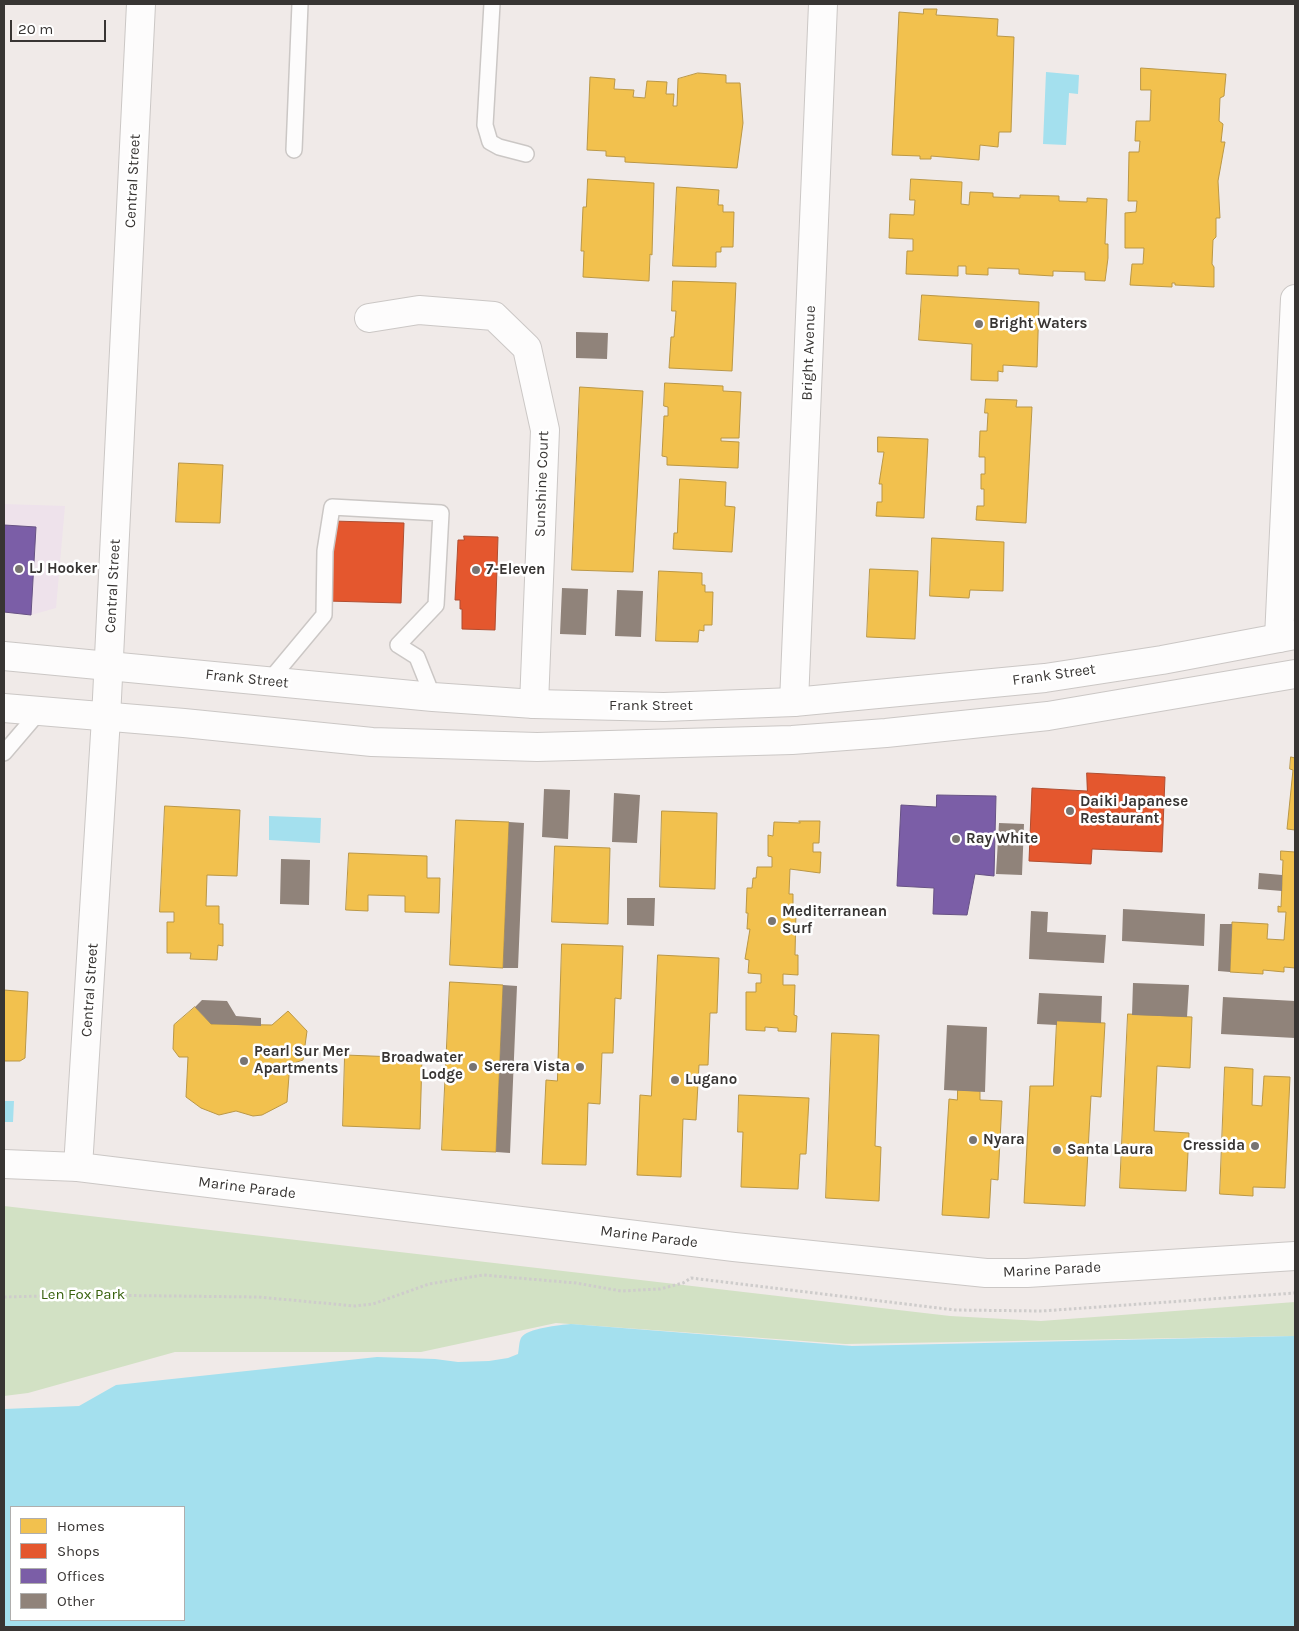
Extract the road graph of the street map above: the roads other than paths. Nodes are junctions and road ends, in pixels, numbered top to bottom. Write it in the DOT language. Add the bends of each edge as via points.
graph roads {
  1 [pos="141,4"];
  2 [pos="300,4"];
  3 [pos="492,4"];
  4 [pos="823,4"];
  5 [pos="294,150"];
  6 [pos="526,154"];
  7 [pos="1295,299"];
  8 [pos="369,318"];
  9 [pos="1287,636"];
  10 [pos="4,656"];
  11 [pos="109,665"];
  12 [pos="1295,674"];
  13 [pos="269,681"];
  14 [pos="433,696"];
  15 [pos="794,702"];
  16 [pos="534,704"];
  17 [pos="4,708"];
  18 [pos="39,712"];
  19 [pos="106,718"];
  20 [pos="4,753"];
  21 [pos="4,1164"];
  22 [pos="78,1167"];
  23 [pos="1295,1256"];
  1 -- 11 [label="main road, Central Street"];
  2 -- 5 [label="lane"];
  3 -- 6 [label="lane" via="485,125 490,142"];
  4 -- 15 [label="main road, Bright Avenue"];
  7 -- 9 [label="main road"];
  8 -- 16 [label="main road, Sunshine Court" via="419,310 494,316 527,348 545,430"];
  9 -- 15 [label="main road, Frank Street" via="1045,678"];
  10 -- 11 [label="main road, Frank Street"];
  11 -- 13 [label="main road, Frank Street"];
  11 -- 19 [label="main road, Central Street"];
  12 -- 19 [label="main road" via="1048,716 792,740 537,747 382,742"];
  13 -- 14 [label="main road, Frank Street"];
  13 -- 14 [label="lane" via="324,615 325,551 332,507 441,513 436,605 398,646 417,657"];
  14 -- 16 [label="main road, Frank Street"];
  15 -- 16 [label="main road, Frank Street" via="664,707"];
  17 -- 18 [label="main road"];
  18 -- 19 [label="main road"];
  18 -- 20 [label="lane"];
  19 -- 22 [label="main road, Central Street"];
  21 -- 22 [label="main road, Marine Parade"];
  22 -- 23 [label="main road, Marine Parade" via="734,1248 986,1273"];
}
